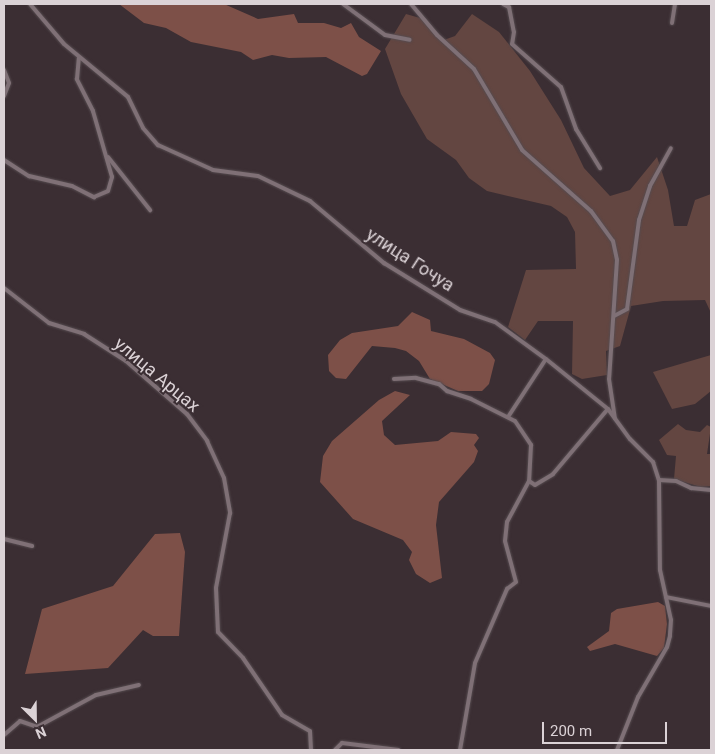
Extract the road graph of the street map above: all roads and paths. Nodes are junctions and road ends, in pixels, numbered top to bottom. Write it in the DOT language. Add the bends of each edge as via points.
graph roads {
  1 [pos="30,4"];
  2 [pos="343,4"];
  3 [pos="411,4"];
  4 [pos="503,4"];
  5 [pos="675,4"];
  6 [pos="511,5"];
  7 [pos="672,23"];
  8 [pos="410,40"];
  9 [pos="79,58"];
  10 [pos="4,70"];
  11 [pos="4,96"];
  12 [pos="671,148"];
  13 [pos="107,155"];
  14 [pos="4,160"];
  15 [pos="600,168"];
  16 [pos="150,210"];
  17 [pos="4,288"];
  18 [pos="6,294"];
  19 [pos="614,316"];
  20 [pos="546,359"];
  21 [pos="394,379"];
  22 [pos="608,409"];
  23 [pos="508,417"];
  24 [pos="616,421"];
  25 [pos="658,480"];
  26 [pos="529,481"];
  27 [pos="711,490"];
  28 [pos="4,539"];
  29 [pos="32,546"];
  30 [pos="666,597"];
  31 [pos="711,606"];
  32 [pos="139,685"];
  33 [pos="4,735"];
  34 [pos="311,750"];
  35 [pos="335,750"];
  36 [pos="399,750"];
  37 [pos="460,750"];
  38 [pos="617,750"];
  1 -- 9 [label="street, улица Гочуа"];
  2 -- 8 [label="street" via="385,35"];
  3 -- 19 [label="street" via="437,35 474,69 522,150 592,211 608,231 617,260"];
  4 -- 6 [label="street"];
  5 -- 7 [label="street"];
  6 -- 15 [label="street" via="512,44 561,87 576,129"];
  9 -- 13 [label="street" via="77,78 93,111"];
  9 -- 20 [label="street, улица Гочуа" via="128,97 143,128 164,148 213,170 258,176 310,200 377,259 460,310 495,322"];
  10 -- 11 [label="street" via="9,83"];
  12 -- 19 [label="street" via="650,186 639,220 627,309"];
  13 -- 14 [label="street" via="112,184 101,196 94,197 72,186 29,176"];
  13 -- 16 [label="street"];
  17 -- 18 [label="street, улица Арцах"];
  18 -- 34 [label="street, улица Арцах" via="49,323 84,334 126,362 187,414 207,441 224,478 230,513 216,588 218,632 243,658 282,715 310,731"];
  19 -- 24 [label="street" via="609,380"];
  20 -- 22 [label="street, улица Гочуа"];
  20 -- 23 [label="street"];
  21 -- 23 [label="street" via="416,378 439,384 446,391"];
  22 -- 24 [label="street, улица Гочуа"];
  22 -- 26 [label="street" via="553,474 535,485"];
  23 -- 26 [label="street" via="519,426 531,445"];
  24 -- 25 [label="street, улица Гочуа" via="653,462"];
  25 -- 27 [label="street"];
  25 -- 30 [label="street" via="660,570"];
  26 -- 37 [label="street" via="507,522 505,541 516,582 507,589 475,663"];
  28 -- 29 [label="street"];
  30 -- 31 [label="street"];
  30 -- 38 [label="street" via="670,620 667,646 638,697"];
  32 -- 33 [label="street" via="96,695 37,727 20,721"];
  35 -- 36 [label="street" via="342,743"];
}
